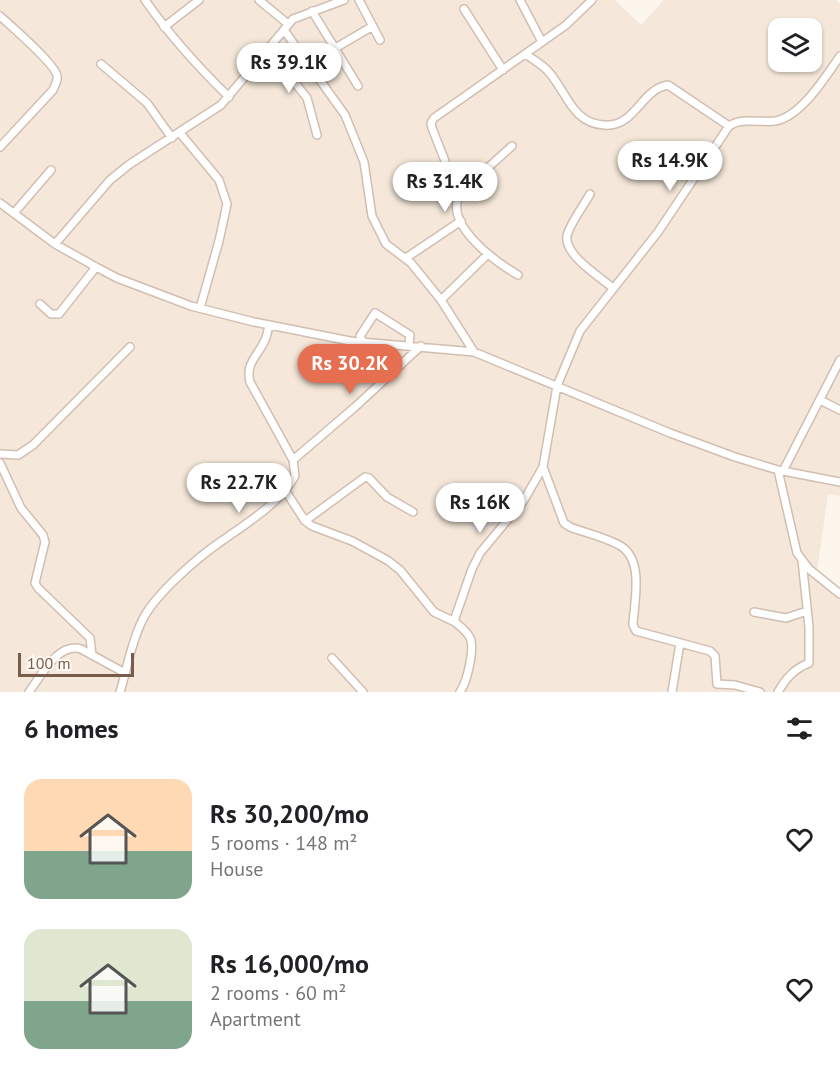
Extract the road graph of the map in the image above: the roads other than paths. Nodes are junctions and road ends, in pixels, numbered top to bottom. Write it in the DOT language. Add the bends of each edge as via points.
graph roads {
  1 [pos="145,0"];
  2 [pos="198,0"];
  3 [pos="259,0"];
  4 [pos="315,0"];
  5 [pos="344,0"];
  6 [pos="359,0"];
  7 [pos="520,0"];
  8 [pos="592,0"];
  9 [pos="464,9"];
  10 [pos="315,10"];
  11 [pos="0,16"];
  12 [pos="373,26"];
  13 [pos="164,27"];
  14 [pos="286,27"];
  15 [pos="380,40"];
  16 [pos="542,42"];
  17 [pos="334,47"];
  18 [pos="268,49"];
  19 [pos="525,54"];
  20 [pos="840,56"];
  21 [pos="308,63"];
  22 [pos="101,64"];
  23 [pos="503,70"];
  24 [pos="358,86"];
  25 [pos="229,97"];
  26 [pos="729,126"];
  27 [pos="180,133"];
  28 [pos="317,135"];
  29 [pos="172,138"];
  30 [pos="512,146"];
  31 [pos="0,147"];
  32 [pos="446,161"];
  33 [pos="51,170"];
  34 [pos="590,194"];
  35 [pos="0,203"];
  36 [pos="14,213"];
  37 [pos="461,221"];
  38 [pos="55,244"];
  39 [pos="487,255"];
  40 [pos="406,258"];
  41 [pos="96,267"];
  42 [pos="518,275"];
  43 [pos="613,288"];
  44 [pos="441,300"];
  45 [pos="40,304"];
  46 [pos="200,308"];
  47 [pos="269,325"];
  48 [pos="363,342"];
  49 [pos="409,345"];
  50 [pos="421,346"];
  51 [pos="130,347"];
  52 [pos="474,352"];
  53 [pos="840,360"];
  54 [pos="557,386"];
  55 [pos="820,400"];
  56 [pos="840,410"];
  57 [pos="0,454"];
  58 [pos="293,459"];
  59 [pos="0,463"];
  60 [pos="543,467"];
  61 [pos="781,470"];
  62 [pos="840,482"];
  63 [pos="285,490"];
  64 [pos="413,512"];
  65 [pos="305,521"];
  66 [pos="802,560"];
  67 [pos="840,594"];
  68 [pos="807,611"];
  69 [pos="754,612"];
  70 [pos="455,622"];
  71 [pos="680,643"];
  72 [pos="93,655"];
  73 [pos="332,658"];
  74 [pos="125,673"];
  75 [pos="29,692"];
  76 [pos="120,692"];
  77 [pos="363,692"];
  78 [pos="460,692"];
  79 [pos="672,692"];
  80 [pos="760,692"];
  81 [pos="778,692"];
  1 -- 13 [label="street"];
  2 -- 13 [label="street"];
  3 -- 14 [label="street"];
  4 -- 10 [label="street"];
  5 -- 10 [label="street"];
  6 -- 12 [label="street"];
  7 -- 16 [label="street"];
  8 -- 16 [label="street"];
  9 -- 23 [label="street"];
  10 -- 14 [label="street"];
  10 -- 17 [label="street"];
  11 -- 31 [label="street" via="57,75 53,90"];
  12 -- 15 [label="street"];
  12 -- 17 [label="street"];
  13 -- 25 [label="street"];
  14 -- 18 [label="street"];
  14 -- 21 [label="street"];
  16 -- 19 [label="street"];
  17 -- 21 [label="street"];
  17 -- 24 [label="street"];
  18 -- 25 [label="street"];
  18 -- 28 [label="street" via="307,98"];
  19 -- 23 [label="street"];
  19 -- 26 [label="street" via="548,71 578,115 591,124 621,123 656,89 668,85"];
  20 -- 26 [label="street" via="794,112 777,121"];
  21 -- 40 [label="street" via="350,126 364,162 372,216 380,234 386,244"];
  22 -- 29 [label="street" via="147,103"];
  23 -- 32 [label="street" via="434,118 432,128"];
  25 -- 27 [label="street"];
  26 -- 43 [label="street" via="658,232"];
  27 -- 29 [label="street"];
  27 -- 46 [label="street" via="219,180 226,204"];
  29 -- 38 [label="street" via="110,180"];
  30 -- 37 [label="street" via="458,198"];
  33 -- 36 [label="street"];
  34 -- 43 [label="street" via="568,234 568,246 576,258"];
  35 -- 36 [label="street"];
  36 -- 38 [label="street"];
  37 -- 39 [label="street"];
  37 -- 40 [label="street"];
  38 -- 41 [label="street"];
  39 -- 42 [label="street"];
  39 -- 44 [label="street"];
  40 -- 44 [label="street"];
  41 -- 45 [label="street" via="59,314 51,314"];
  41 -- 46 [label="street"];
  43 -- 54 [label="street" via="580,331"];
  44 -- 52 [label="street"];
  46 -- 47 [label="street"];
  47 -- 48 [label="street"];
  47 -- 58 [label="street" via="248,376"];
  48 -- 49 [label="street"];
  48 -- 49 [label="street" via="360,336 375,313 410,335"];
  49 -- 50 [label="street"];
  50 -- 52 [label="street"];
  50 -- 58 [label="street"];
  51 -- 57 [label="street" via="26,450 18,455"];
  52 -- 54 [label="street"];
  53 -- 55 [label="street"];
  54 -- 60 [label="street"];
  54 -- 61 [label="street" via="682,438"];
  55 -- 56 [label="street"];
  55 -- 61 [label="street"];
  58 -- 63 [label="street" via="295,477"];
  59 -- 72 [label="street" via="21,508 43,535 45,542 35,583 90,638"];
  60 -- 70 [label="street" via="524,500 476,560"];
  60 -- 71 [label="street" via="564,522 629,552 636,572 634,629"];
  61 -- 62 [label="street"];
  61 -- 66 [label="street" via="797,553"];
  63 -- 65 [label="street"];
  63 -- 74 [label="street" via="211,549 154,602 137,632"];
  64 -- 65 [label="street" via="387,497 365,477"];
  65 -- 70 [label="street" via="387,560 434,612"];
  66 -- 67 [label="street"];
  66 -- 68 [label="street"];
  68 -- 69 [label="street" via="786,618"];
  68 -- 81 [label="street" via="808,663 798,667"];
  70 -- 78 [label="street" via="471,641 467,678"];
  71 -- 79 [label="street"];
  71 -- 80 [label="street" via="716,656 717,684"];
  72 -- 74 [label="street"];
  72 -- 75 [label="street" via="75,647 63,651"];
  73 -- 77 [label="street"];
  74 -- 76 [label="street"];
}
